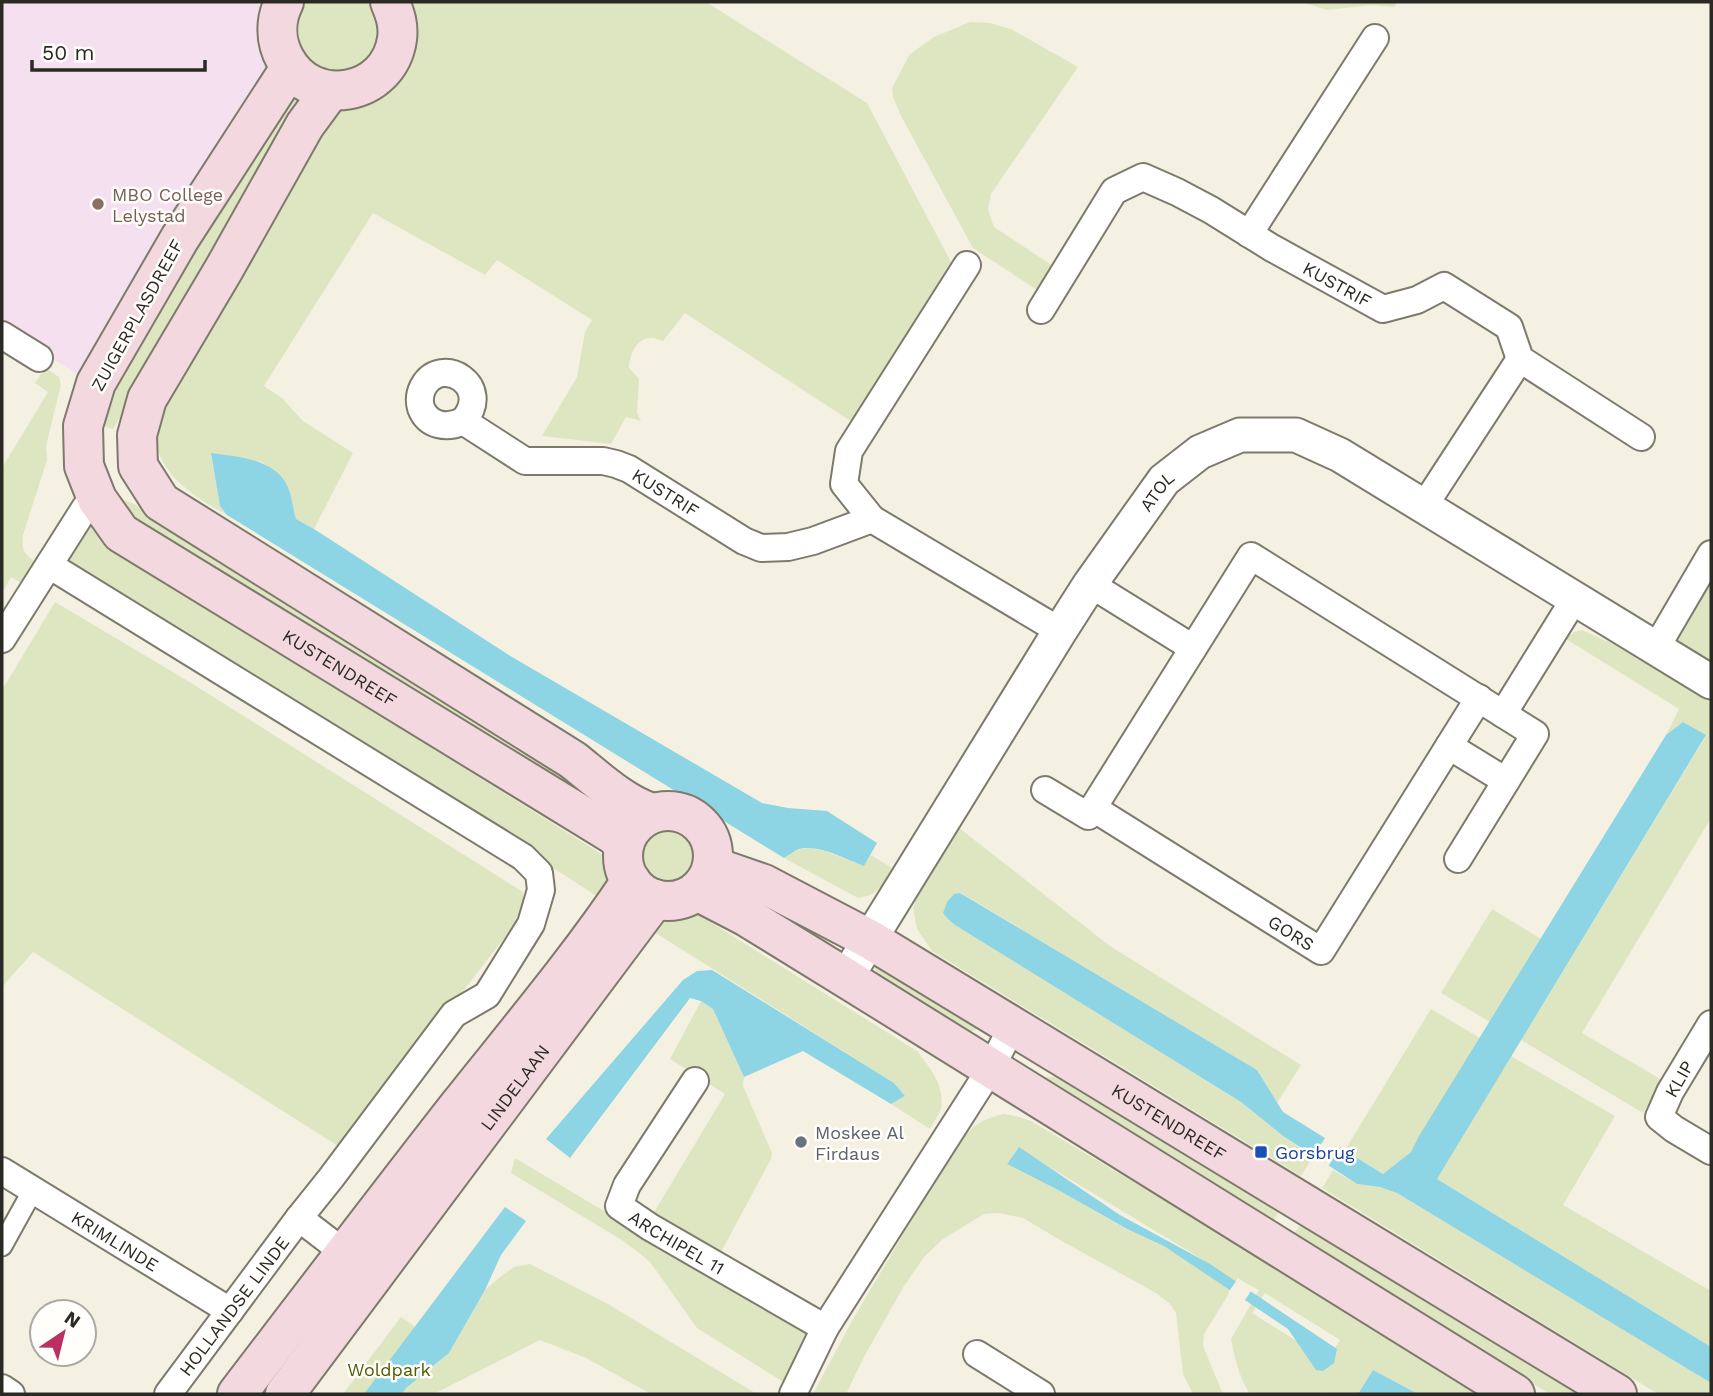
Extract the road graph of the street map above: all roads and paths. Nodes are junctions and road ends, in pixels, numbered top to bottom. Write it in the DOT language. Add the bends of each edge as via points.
graph roads {
  1 [pos="390,2"];
  2 [pos="277,4"];
  3 [pos="1375,38"];
  4 [pos="290,68"];
  5 [pos="330,91"];
  6 [pos="1249,234"];
  7 [pos="967,265"];
  8 [pos="1041,310"];
  9 [pos="2,335"];
  10 [pos="40,358"];
  11 [pos="1520,359"];
  12 [pos="463,421"];
  13 [pos="1641,437"];
  14 [pos="90,483"];
  15 [pos="1424,506"];
  16 [pos="872,519"];
  17 [pos="1711,554"];
  18 [pos="49,565"];
  19 [pos="1090,584"];
  20 [pos="1575,598"];
  21 [pos="1060,631"];
  22 [pos="2,639"];
  23 [pos="1193,648"];
  24 [pos="1656,648"];
  25 [pos="1711,682"];
  26 [pos="1479,698"];
  27 [pos="1503,714"];
  28 [pos="1449,746"];
  29 [pos="1506,781"];
  30 [pos="1045,790"];
  31 [pos="1093,808"];
  32 [pos="652,813"];
  33 [pos="1458,859"];
  34 [pos="637,875"];
  35 [pos="704,878"];
  36 [pos="869,939"];
  37 [pos="846,978"];
  38 [pos="1711,1024"];
  39 [pos="1012,1027"];
  40 [pos="991,1069"];
  41 [pos="695,1081"];
  42 [pos="1711,1151"];
  43 [pos="2,1171"];
  44 [pos="33,1190"];
  45 [pos="299,1218"];
  46 [pos="2,1246"];
  47 [pos="344,1253"];
  48 [pos="375,1276"];
  49 [pos="230,1311"];
  50 [pos="825,1328"];
  51 [pos="977,1354"];
  52 [pos="1005,1385"];
  53 [pos="2,1388"];
  54 [pos="11,1394"];
  55 [pos="168,1394"];
  56 [pos="237,1394"];
  57 [pos="285,1394"];
  58 [pos="793,1394"];
  59 [pos="1041,1394"];
  60 [pos="1514,1394"];
  61 [pos="1617,1394"];
  1 -- 5 [label="main road" via="397,18 393,56 367,84 349,91"];
  2 -- 4 [label="main road" via="280,50"];
  3 -- 6 [label="street"];
  4 -- 5 [label="main road" via="307,83"];
  4 -- 14 [label="main road, ZUIGERPLASDREEF" via="180,238 96,383 83,426"];
  5 -- 32 [label="main road" via="147,399 137,435 138,466 161,502 573,760 625,801"];
  6 -- 8 [label="street, KUSTRIF" via="1143,177 1114,191"];
  6 -- 11 [label="street, KUSTRIF" via="1384,309 1444,286 1509,327"];
  7 -- 16 [label="street" via="849,451 844,484"];
  9 -- 10 [label="street"];
  11 -- 13 [label="street"];
  11 -- 15 [label="street"];
  12 -- 16 [label="street, KUSTRIF" via="525,461 603,461 629,469 761,548 813,541"];
  14 -- 18 [label="street" via="85,508"];
  14 -- 34 [label="main road, KUSTENDREEF" via="121,533 614,835"];
  15 -- 19 [label="street, ATOL" via="1340,455 1296,435 1240,435 1200,452 1164,480"];
  15 -- 20 [label="street, ATOL"];
  16 -- 21 [label="street"];
  17 -- 24 [label="street"];
  18 -- 22 [label="street"];
  18 -- 45 [label="street, HOLLANDSE LINDE" via="523,857 539,873 541,890 531,924 487,995 454,1014"];
  19 -- 21 [label="street, ATOL"];
  19 -- 23 [label="street"];
  20 -- 24 [label="street, ATOL"];
  20 -- 27 [label="street"];
  21 -- 36 [label="street, ATOL"];
  23 -- 26 [label="street" via="1251,556"];
  23 -- 31 [label="street"];
  24 -- 25 [label="street, ATOL"];
  26 -- 27 [label="street"];
  26 -- 28 [label="street, GORS"];
  27 -- 29 [label="street" via="1535,734"];
  28 -- 29 [label="street"];
  28 -- 31 [label="street, GORS" via="1321,950"];
  29 -- 33 [label="street"];
  30 -- 31 [label="street, GORS" via="1088,817"];
  32 -- 34 [label="main road" via="632,828"];
  32 -- 35 [label="main road" via="679,812 703,827 713,849"];
  34 -- 35 [label="main road" via="677,900"];
  34 -- 47 [label="main road, LINDELAAN"];
  34 -- 48 [label="main road, LINDELAAN"];
  35 -- 36 [label="main road, KUSTENDREEF" via="764,884"];
  35 -- 37 [label="main road" via="747,917"];
  36 -- 37 [label="street, ATOL"];
  36 -- 39 [label="main road, KUSTENDREEF"];
  37 -- 40 [label="main road"];
  38 -- 42 [label="street, KLIP" via="1659,1116"];
  39 -- 40 [label="street"];
  39 -- 61 [label="main road, KUSTENDREEF"];
  40 -- 50 [label="street"];
  40 -- 60 [label="main road"];
  41 -- 50 [label="street, ARCHIPEL 11" via="627,1185 619,1206"];
  43 -- 44 [label="street, KRIMLINDE"];
  44 -- 46 [label="street"];
  44 -- 49 [label="street, KRIMLINDE"];
  45 -- 47 [label="street"];
  45 -- 49 [label="street, HOLLANDSE LINDE"];
  47 -- 48 [label="street"];
  47 -- 56 [label="main road, LINDELAAN"];
  48 -- 57 [label="main road, LINDELAAN"];
  49 -- 55 [label="street, HOLLANDSE LINDE"];
  50 -- 58 [label="street"];
  51 -- 52 [label="street"];
  52 -- 59 [label="street"];
  53 -- 54 [label="street"];
}
